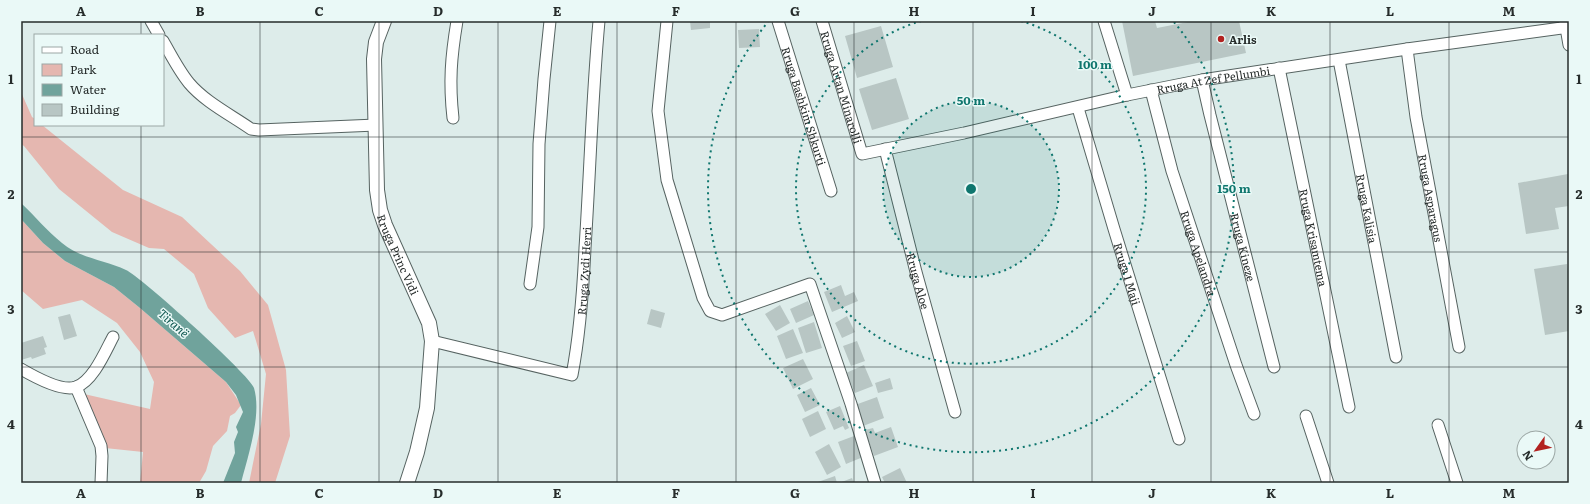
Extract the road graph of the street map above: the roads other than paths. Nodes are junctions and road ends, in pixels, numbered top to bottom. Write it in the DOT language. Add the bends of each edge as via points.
graph roads {
  1 [pos="150,21"];
  2 [pos="457,21"];
  3 [pos="550,21"];
  4 [pos="599,21"];
  5 [pos="667,21"];
  6 [pos="778,21"];
  7 [pos="822,21"];
  8 [pos="1104,21"];
  9 [pos="380,23"];
  10 [pos="1567,25"];
  11 [pos="158,34"];
  12 [pos="164,43"];
  13 [pos="1569,45"];
  14 [pos="1407,49"];
  15 [pos="1339,60"];
  16 [pos="1279,68"];
  17 [pos="1202,80"];
  18 [pos="1151,90"];
  19 [pos="1127,95"];
  20 [pos="1078,108"];
  21 [pos="453,118"];
  22 [pos="376,125"];
  23 [pos="885,149"];
  24 [pos="862,154"];
  25 [pos="831,191"];
  26 [pos="530,284"];
  27 [pos="113,337"];
  28 [pos="432,341"];
  29 [pos="1459,347"];
  30 [pos="1396,357"];
  31 [pos="1274,367"];
  32 [pos="21,369"];
  33 [pos="76,387"];
  34 [pos="1348,407"];
  35 [pos="955,412"];
  36 [pos="1254,414"];
  37 [pos="1306,416"];
  38 [pos="1438,425"];
  39 [pos="1179,439"];
  40 [pos="101,483"];
  41 [pos="407,483"];
  42 [pos="875,483"];
  43 [pos="1328,483"];
  44 [pos="1457,483"];
  1 -- 11 [label="street"];
  2 -- 21 [label="street" via="451,53 450,89"];
  3 -- 26 [label="street" via="539,144 538,227"];
  4 -- 28 [label="street, Rruga Zydi Herri" via="594,68 583,282 577,351 572,375"];
  5 -- 42 [label="street" via="658,111 667,180 703,298 710,311 722,315 810,284"];
  6 -- 25 [label="street, Rruga Bashkim Shkurti"];
  7 -- 24 [label="street, Rruga Artan Minarolli"];
  8 -- 19 [label="street"];
  9 -- 22 [label="street, Rruga Princ Vidi" via="374,59"];
  10 -- 13 [label="street"];
  10 -- 14 [label="street, Rruga At Zef Pellumbi"];
  12 -- 22 [label="street" via="189,83 200,94 251,129"];
  14 -- 15 [label="street, Rruga At Zef Pellumbi"];
  14 -- 29 [label="street, Rruga Asparagus" via="1416,117"];
  15 -- 16 [label="street, Rruga At Zef Pellumbi"];
  15 -- 30 [label="street, Rruga Kalisia"];
  16 -- 17 [label="street, Rruga At Zef Pellumbi"];
  16 -- 34 [label="street, Rruga Krisamtema"];
  17 -- 18 [label="street, Rruga At Zef Pellumbi"];
  17 -- 31 [label="street, Rruga Kineze"];
  18 -- 19 [label="street, Rruga At Zef Pellumbi"];
  18 -- 36 [label="street, Rruga Apelandra" via="1172,171"];
  19 -- 20 [label="street, Rruga At Zef Pellumbi"];
  20 -- 23 [label="street, Rruga At Zef Pellumbi"];
  20 -- 39 [label="street, Rruga 1 Maji"];
  22 -- 28 [label="street, Rruga Princ Vidi" via="377,190 380,210 429,322"];
  23 -- 24 [label="street, Rruga At Zef Pellumbi"];
  23 -- 35 [label="street, Rruga Aloe"];
  27 -- 33 [label="street" via="96,369 84,383"];
  28 -- 41 [label="street, Rruga Princ Vidi" via="427,408"];
  32 -- 33 [label="street" via="66,388"];
  33 -- 40 [label="street" via="101,446"];
  37 -- 43 [label="street"];
  38 -- 44 [label="street"];
}
